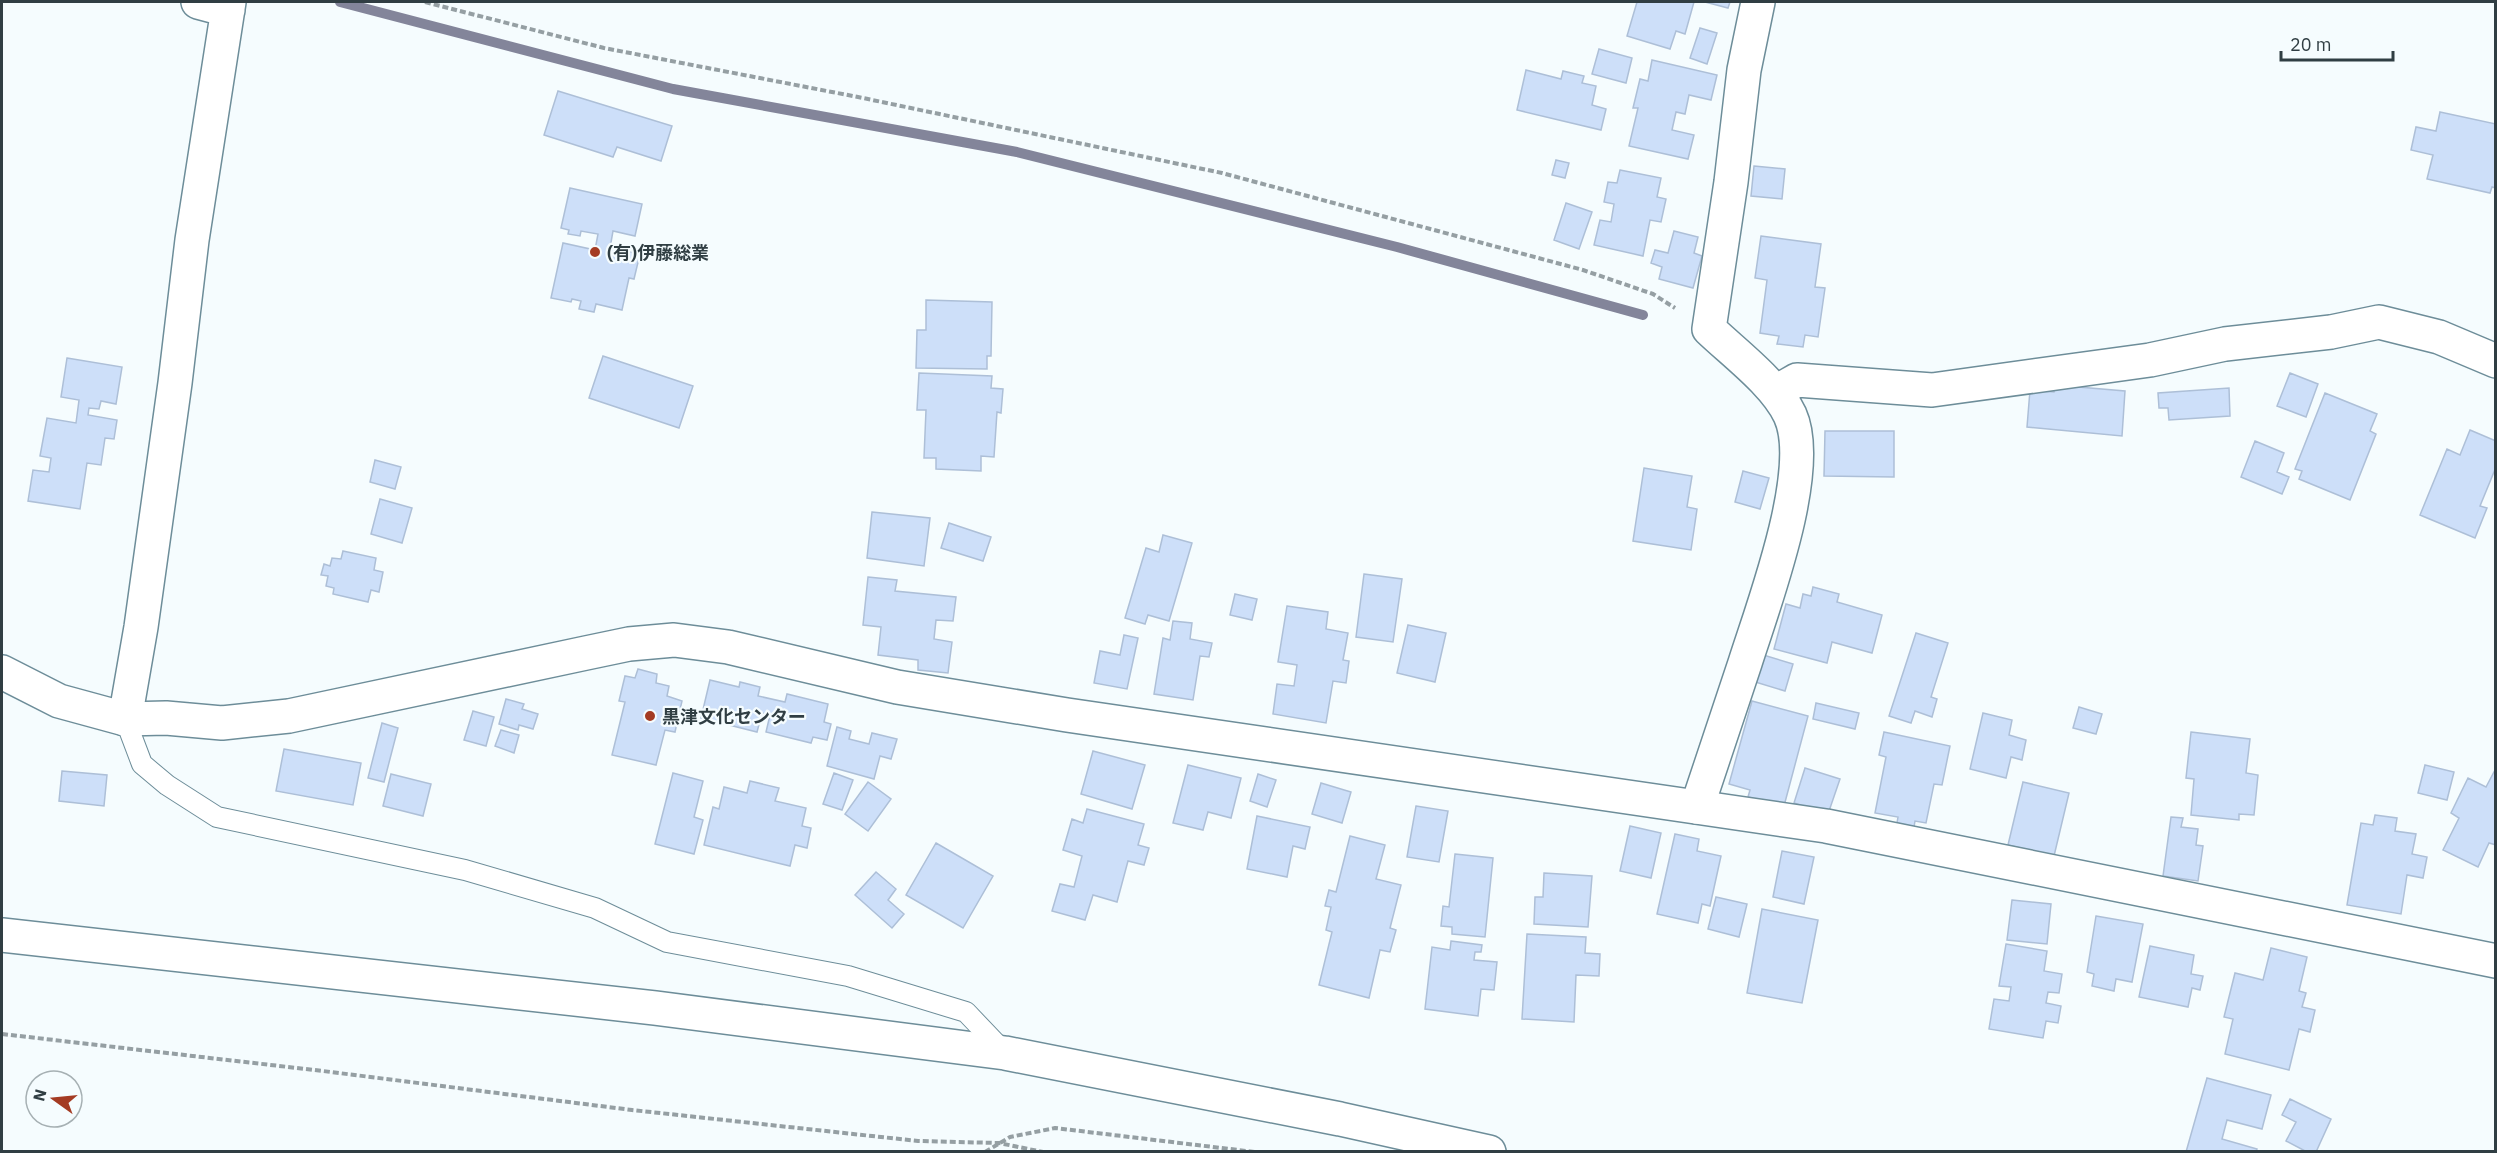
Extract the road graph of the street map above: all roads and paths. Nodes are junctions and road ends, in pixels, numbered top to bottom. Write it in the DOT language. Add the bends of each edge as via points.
graph roads {
  1 [pos="425,2"];
  2 [pos="1758,2"];
  3 [pos="218,4"];
  4 [pos="1709,329"];
  5 [pos="2496,361"];
  6 [pos="1776,392"];
  7 [pos="2,672"];
  8 [pos="125,719"];
  9 [pos="1697,807"];
  10 [pos="2,935"];
  11 [pos="2496,961"];
  12 [pos="2,1034"];
  13 [pos="1005,1053"];
  14 [pos="999,1143"];
  15 [pos="985,1152"];
  16 [pos="1043,1152"];
  17 [pos="1255,1152"];
  18 [pos="1489,1152"];
  1 -- 4 [label="path" via="604,48 1222,173 1583,270 1653,294"];
  2 -- 4 [label="street" via="1744,70"];
  3 -- 8 [label="street" via="175,383"];
  4 -- 6 [label="street"];
  5 -- 6 [label="street" via="2439,337 2379,322 2331,332 2225,344 2150,360 1932,390 1797,380"];
  6 -- 9 [label="street" via="1791,416 1798,453 1784,537 1772,586"];
  7 -- 8 [label="street" via="59,700"];
  8 -- 9 [label="street" via="222,723 290,716 629,644 674,640 728,647 897,687 1067,715"];
  8 -- 13 [label="lane" via="142,764 217,817 465,870 595,908 667,942 848,976 966,1012"];
  9 -- 11 [label="street" via="1826,826"];
  10 -- 13 [label="street" via="655,1008"];
  12 -- 14 [label="path" via="918,1141"];
  13 -- 18 [label="street"];
  14 -- 15 [label="path"];
  14 -- 16 [label="path"];
  14 -- 17 [label="path" via="1055,1128"];
}
